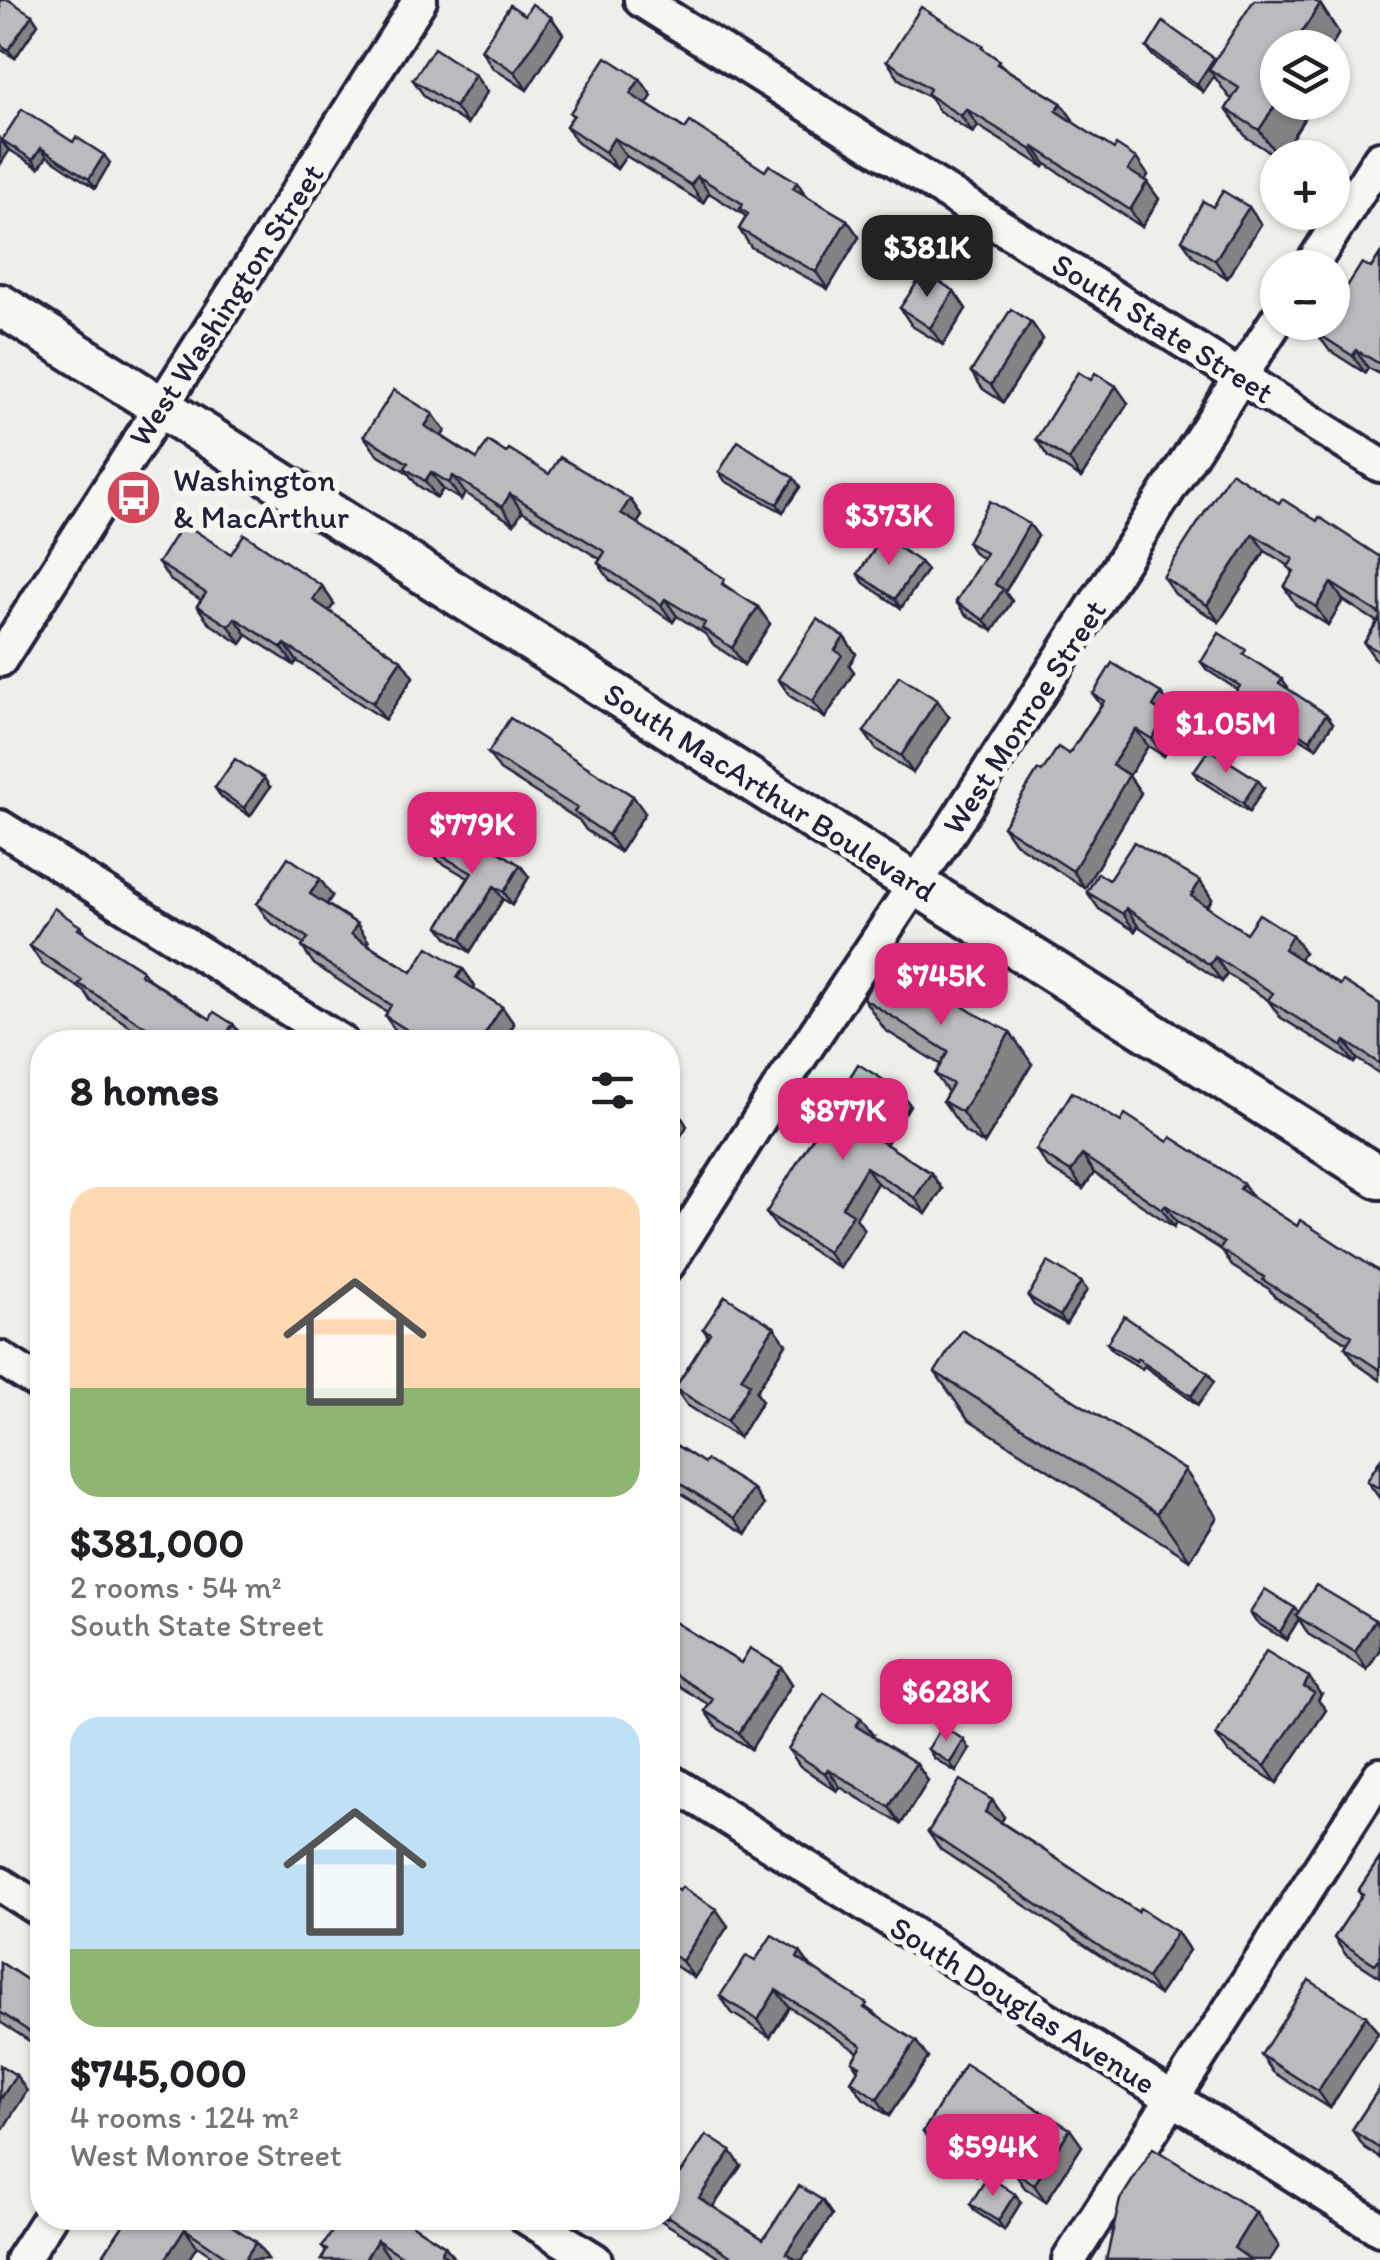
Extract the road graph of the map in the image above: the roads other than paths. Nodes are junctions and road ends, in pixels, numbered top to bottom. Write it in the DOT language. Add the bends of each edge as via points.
graph roads {
  1 [pos="420,0"];
  2 [pos="642,0"];
  3 [pos="1380,158"];
  4 [pos="1321,250"];
  5 [pos="0,305"];
  6 [pos="1264,340"];
  7 [pos="1240,376"];
  8 [pos="160,406"];
  9 [pos="1380,465"];
  10 [pos="0,660"];
  11 [pos="0,827"];
  12 [pos="916,883"];
  13 [pos="322,1030"];
  14 [pos="1380,1178"];
  15 [pos="680,1240"];
  16 [pos="0,1358"];
  17 [pos="30,1377"];
  18 [pos="1380,1775"];
  19 [pos="680,1788"];
  20 [pos="0,1884"];
  21 [pos="30,1903"];
  22 [pos="1173,2100"];
  23 [pos="41,2230"];
  24 [pos="547,2230"];
  25 [pos="1380,2230"];
  26 [pos="22,2260"];
  27 [pos="595,2260"];
  28 [pos="1069,2260"];
  1 -- 8 [label="street, West Washington Street"];
  2 -- 7 [label="street, South State Street"];
  3 -- 4 [label="street"];
  5 -- 8 [label="main road, South MacArthur Boulevard"];
  6 -- 7 [label="street, West Monroe Street"];
  7 -- 9 [label="street, South State Street"];
  7 -- 12 [label="street, West Monroe Street"];
  8 -- 10 [label="street, West Washington Street"];
  8 -- 12 [label="main road, South MacArthur Boulevard"];
  11 -- 13 [label="street"];
  12 -- 14 [label="main road, South MacArthur Boulevard"];
  12 -- 15 [label="street, West Monroe Street"];
  16 -- 17 [label="street"];
  18 -- 22 [label="street"];
  19 -- 22 [label="street, South Douglas Avenue"];
  20 -- 21 [label="street"];
  22 -- 25 [label="street, South Douglas Avenue"];
  22 -- 28 [label="street"];
  23 -- 26 [label="street"];
  24 -- 27 [label="street"];
}
